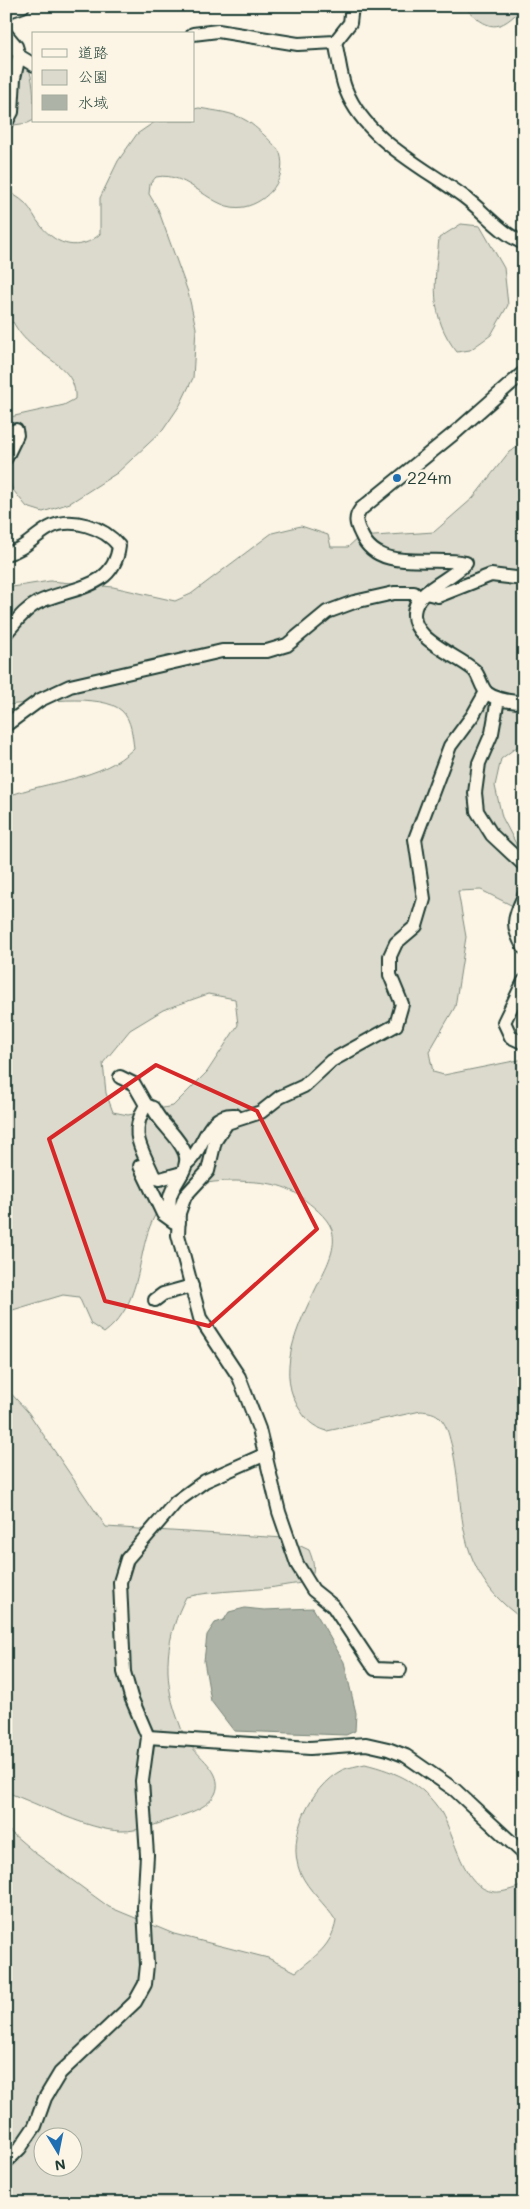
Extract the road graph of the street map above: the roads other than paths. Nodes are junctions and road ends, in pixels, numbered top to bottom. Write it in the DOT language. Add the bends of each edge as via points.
graph roads {
  1 [pos="22,6"];
  2 [pos="352,6"];
  3 [pos="6,12"];
  4 [pos="6,34"];
  5 [pos="195,34"];
  6 [pos="335,42"];
  7 [pos="19,56"];
  8 [pos="32,64"];
  9 [pos="6,123"];
  10 [pos="524,243"];
  11 [pos="524,372"];
  12 [pos="6,434"];
  13 [pos="6,458"];
  14 [pos="6,554"];
  15 [pos="524,579"];
  16 [pos="422,596"];
  17 [pos="6,632"];
  18 [pos="486,692"];
  19 [pos="498,699"];
  20 [pos="524,703"];
  21 [pos="6,725"];
  22 [pos="524,865"];
  23 [pos="524,896"];
  24 [pos="524,948"];
  25 [pos="524,981"];
  26 [pos="524,1043"];
  27 [pos="120,1077"];
  28 [pos="146,1105"];
  29 [pos="250,1115"];
  30 [pos="129,1139"];
  31 [pos="184,1168"];
  32 [pos="179,1222"];
  33 [pos="192,1286"];
  34 [pos="155,1300"];
  35 [pos="266,1454"];
  36 [pos="400,1670"];
  37 [pos="148,1737"];
  38 [pos="524,1854"];
  39 [pos="6,2162"];
  1 -- 3 [label="street"];
  2 -- 6 [label="street" via="350,23"];
  4 -- 7 [label="street" via="16,46"];
  5 -- 6 [label="street" via="218,31 298,44"];
  6 -- 10 [label="street" via="345,89 370,127 414,165 466,198"];
  7 -- 8 [label="street"];
  7 -- 9 [label="street" via="12,112"];
  11 -- 16 [label="street" via="356,516 366,546 375,552 393,559 466,563"];
  12 -- 13 [label="street" via="16,430 17,435"];
  14 -- 17 [label="street" via="18,551 47,529 70,523 103,530 119,546 112,569 88,586 35,604"];
  15 -- 16 [label="street" via="491,575 438,596"];
  16 -- 18 [label="street" via="414,608 414,620 423,636 463,660 476,673"];
  16 -- 21 [label="street" via="394,593 354,602 327,612 287,644 267,651 222,651 70,686 40,700"];
  18 -- 19 [label="street"];
  18 -- 29 [label="street" via="450,746 415,839 424,899 416,926 396,942 390,956 390,975 402,1004 396,1024 331,1061 304,1086"];
  19 -- 20 [label="street"];
  19 -- 22 [label="street" via="492,733 479,763 475,792 477,811 492,835"];
  23 -- 24 [label="street" via="514,918 516,935"];
  25 -- 26 [label="street" via="504,1022 511,1037"];
  27 -- 28 [label="street" via="134,1084"];
  28 -- 31 [label="street" via="153,1108 178,1140 186,1155"];
  28 -- 31 [label="street" via="138,1118 136,1134 154,1177 160,1179"];
  29 -- 31 [label="street" via="230,1114 214,1121 194,1158"];
  29 -- 32 [label="street" via="227,1123 215,1141 208,1171 185,1196"];
  30 -- 32 [label="street" via="163,1214 172,1222"];
  31 -- 32 [label="street" via="170,1195 172,1216"];
  32 -- 33 [label="street" via="178,1235"];
  33 -- 34 [label="street" via="163,1294"];
  33 -- 35 [label="street" via="200,1318 239,1377"];
  35 -- 36 [label="street" via="278,1512 297,1564 313,1590 333,1606 375,1669"];
  35 -- 37 [label="street" via="205,1481 183,1497 127,1559 120,1582 124,1672"];
  37 -- 38 [label="street" via="310,1748 366,1744 388,1749 406,1756 455,1790"];
  37 -- 39 [label="street" via="142,1781 147,1855 145,1984 134,2002 60,2073 45,2098 35,2126"];
}
